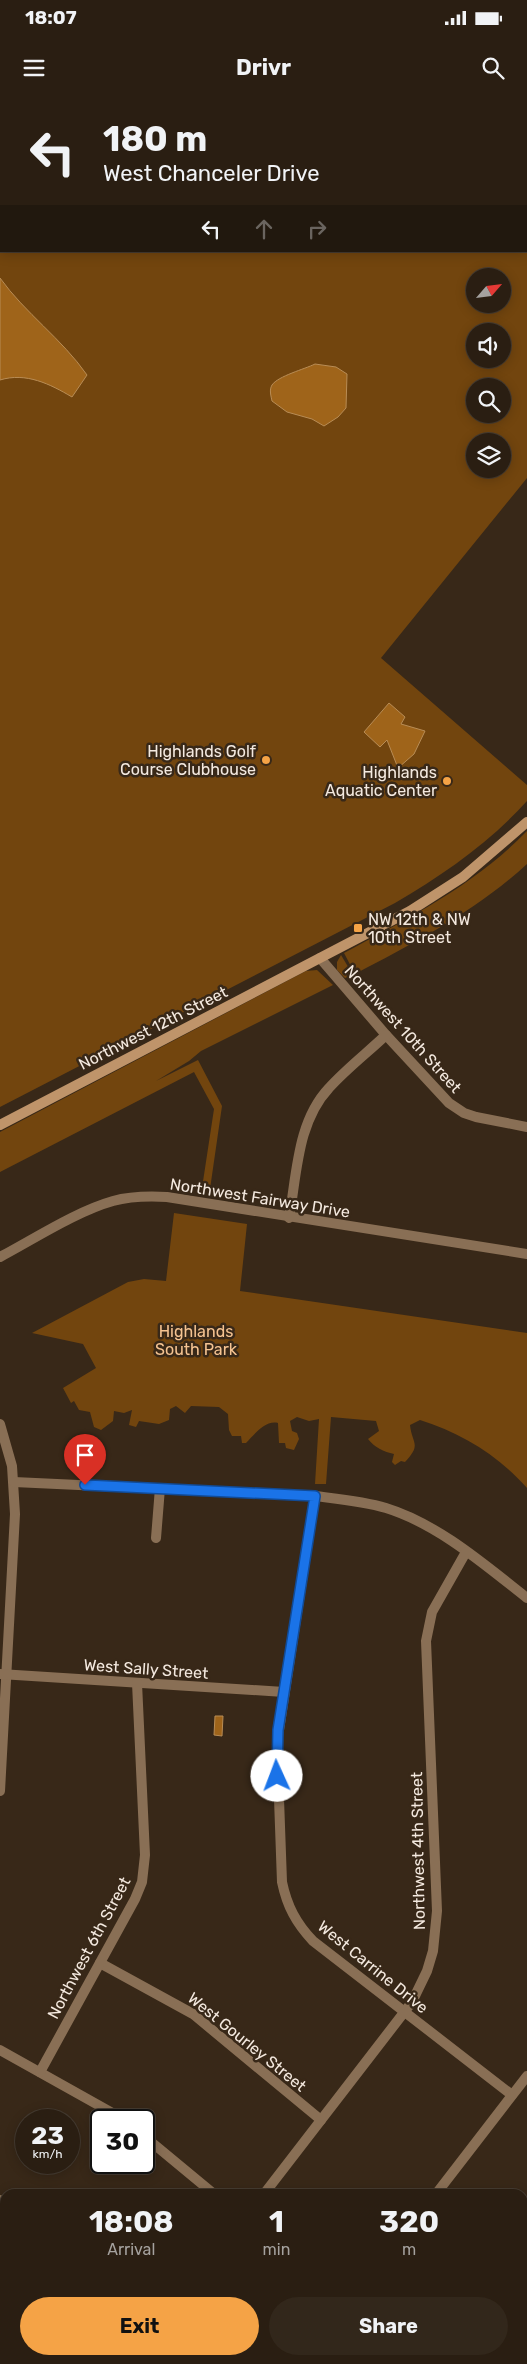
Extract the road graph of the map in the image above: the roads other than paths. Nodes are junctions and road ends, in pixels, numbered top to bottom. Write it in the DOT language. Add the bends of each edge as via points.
graph roads {
  1 [pos="527,822"];
  2 [pos="320,958"];
  3 [pos="386,1035"];
  4 [pos="0,1124"];
  5 [pos="527,1127"];
  6 [pos="289,1218"];
  7 [pos="527,1254"];
  8 [pos="0,1257"];
  9 [pos="0,1424"];
  10 [pos="14,1482"];
  11 [pos="160,1488"];
  12 [pos="315,1496"];
  13 [pos="156,1538"];
  14 [pos="466,1552"];
  15 [pos="527,1598"];
  16 [pos="3,1674"];
  17 [pos="137,1683"];
  18 [pos="284,1692"];
  19 [pos="0,1791"];
  20 [pos="100,1963"];
  21 [pos="404,2012"];
  22 [pos="0,2050"];
  23 [pos="40,2072"];
  24 [pos="527,2076"];
  25 [pos="512,2095"];
  26 [pos="106,2109"];
  27 [pos="321,2120"];
  28 [pos="155,2145"];
  29 [pos="208,2189"];
  30 [pos="268,2189"];
  31 [pos="440,2189"];
  1 -- 2 [label="main road, Northwest 12th Street" via="483,863 445,890"];
  2 -- 3 [label="street, Northwest 10th Street"];
  2 -- 4 [label="main road, Northwest 12th Street"];
  3 -- 5 [label="street, Northwest 10th Street" via="456,1108 476,1117"];
  3 -- 6 [label="street" via="329,1088 309,1118"];
  6 -- 7 [label="street, Northwest Fairway Drive"];
  6 -- 8 [label="street, Northwest Fairway Drive" via="167,1197 131,1198 89,1210"];
  9 -- 10 [label="street"];
  10 -- 11 [label="street"];
  10 -- 16 [label="street" via="15,1539"];
  11 -- 12 [label="street"];
  11 -- 13 [label="street"];
  12 -- 14 [label="street" via="364,1502 388,1509 433,1530"];
  12 -- 18 [label="street, West Carrine Drive"];
  14 -- 15 [label="street"];
  14 -- 21 [label="street, Northwest 4th Street" via="432,1612 426,1641 438,1911 427,1971"];
  16 -- 17 [label="street, West Sally Street"];
  16 -- 19 [label="street"];
  17 -- 18 [label="street, West Sally Street"];
  17 -- 20 [label="street, Northwest 6th Street" via="145,1870 135,1899"];
  18 -- 21 [label="street, West Carrine Drive" via="276,1758 285,1898 296,1921 313,1941"];
  20 -- 23 [label="street, Northwest 6th Street"];
  20 -- 27 [label="street, West Gourley Street" via="193,2014"];
  21 -- 25 [label="street, West Carrine Drive"];
  21 -- 27 [label="street, Northwest 4th Street"];
  22 -- 23 [label="street"];
  23 -- 26 [label="street"];
  24 -- 25 [label="street"];
  25 -- 31 [label="street"];
  27 -- 30 [label="street, Northwest 4th Street"];
  28 -- 29 [label="street"];
}
